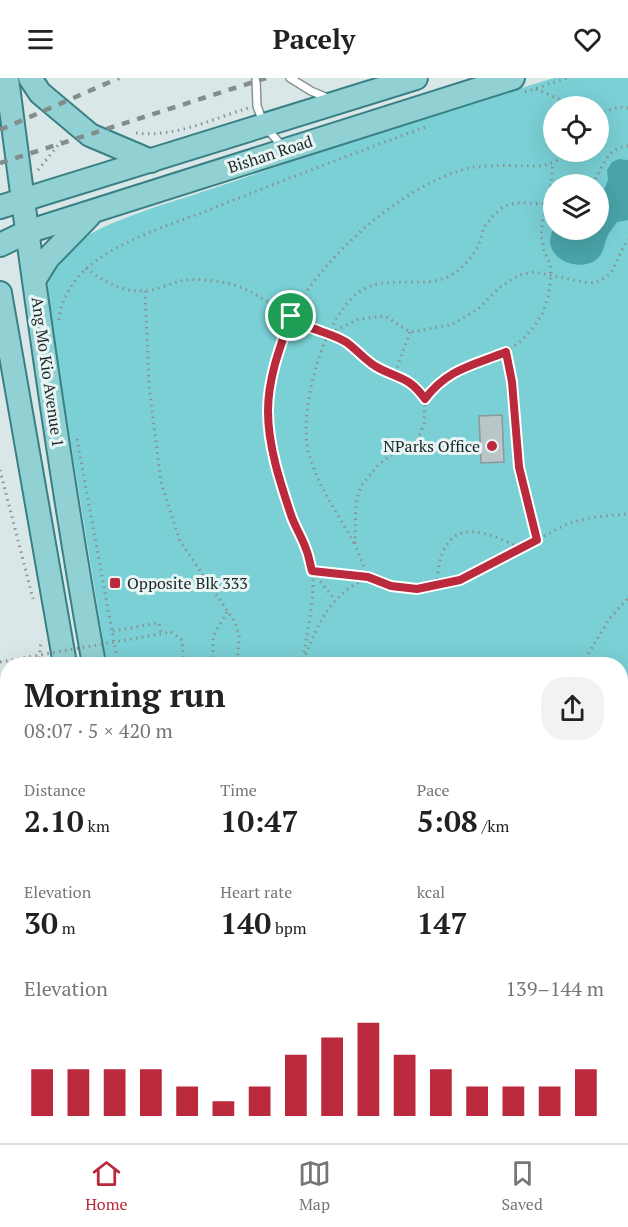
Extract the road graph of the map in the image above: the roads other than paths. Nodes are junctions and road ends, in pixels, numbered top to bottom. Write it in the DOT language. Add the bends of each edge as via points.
graph roads {
  1 [pos="7,78"];
  2 [pos="30,78"];
  3 [pos="256,78"];
  4 [pos="290,78"];
  5 [pos="416,78"];
  6 [pos="519,85"];
  7 [pos="339,103"];
  8 [pos="261,115"];
  9 [pos="285,149"];
  10 [pos="151,161"];
  11 [pos="22,199"];
  12 [pos="0,207"];
  13 [pos="92,213"];
  14 [pos="27,232"];
  15 [pos="0,245"];
  16 [pos="35,279"];
  17 [pos="0,293"];
  18 [pos="6,354"];
  19 [pos="64,657"];
  20 [pos="93,657"];
  1 -- 11 [label="main road, Ang Mo Kio Avenue 1"];
  2 -- 10 [label="main road" via="40,93 90,135"];
  3 -- 8 [label="lane"];
  4 -- 7 [label="lane"];
  5 -- 7 [label="main road, Bishan Road"];
  6 -- 9 [label="main road, Bishan Road"];
  7 -- 8 [label="main road, Bishan Road"];
  8 -- 9 [label="lane"];
  8 -- 10 [label="main road, Bishan Road"];
  9 -- 13 [label="main road, Bishan Road"];
  10 -- 11 [label="main road, Bishan Road"];
  11 -- 12 [label="main road, Bishan Road"];
  11 -- 14 [label="main road, Ang Mo Kio Avenue 1"];
  13 -- 14 [label="main road, Bishan Road"];
  13 -- 16 [label="main road" via="48,258"];
  14 -- 15 [label="main road, Bishan Road"];
  14 -- 16 [label="main road, Ang Mo Kio Avenue 1"];
  16 -- 20 [label="main road, Ang Mo Kio Avenue 1"];
  17 -- 18 [label="main road, Ang Mo Kio Avenue 1"];
  18 -- 19 [label="main road, Ang Mo Kio Avenue 1"];
}
